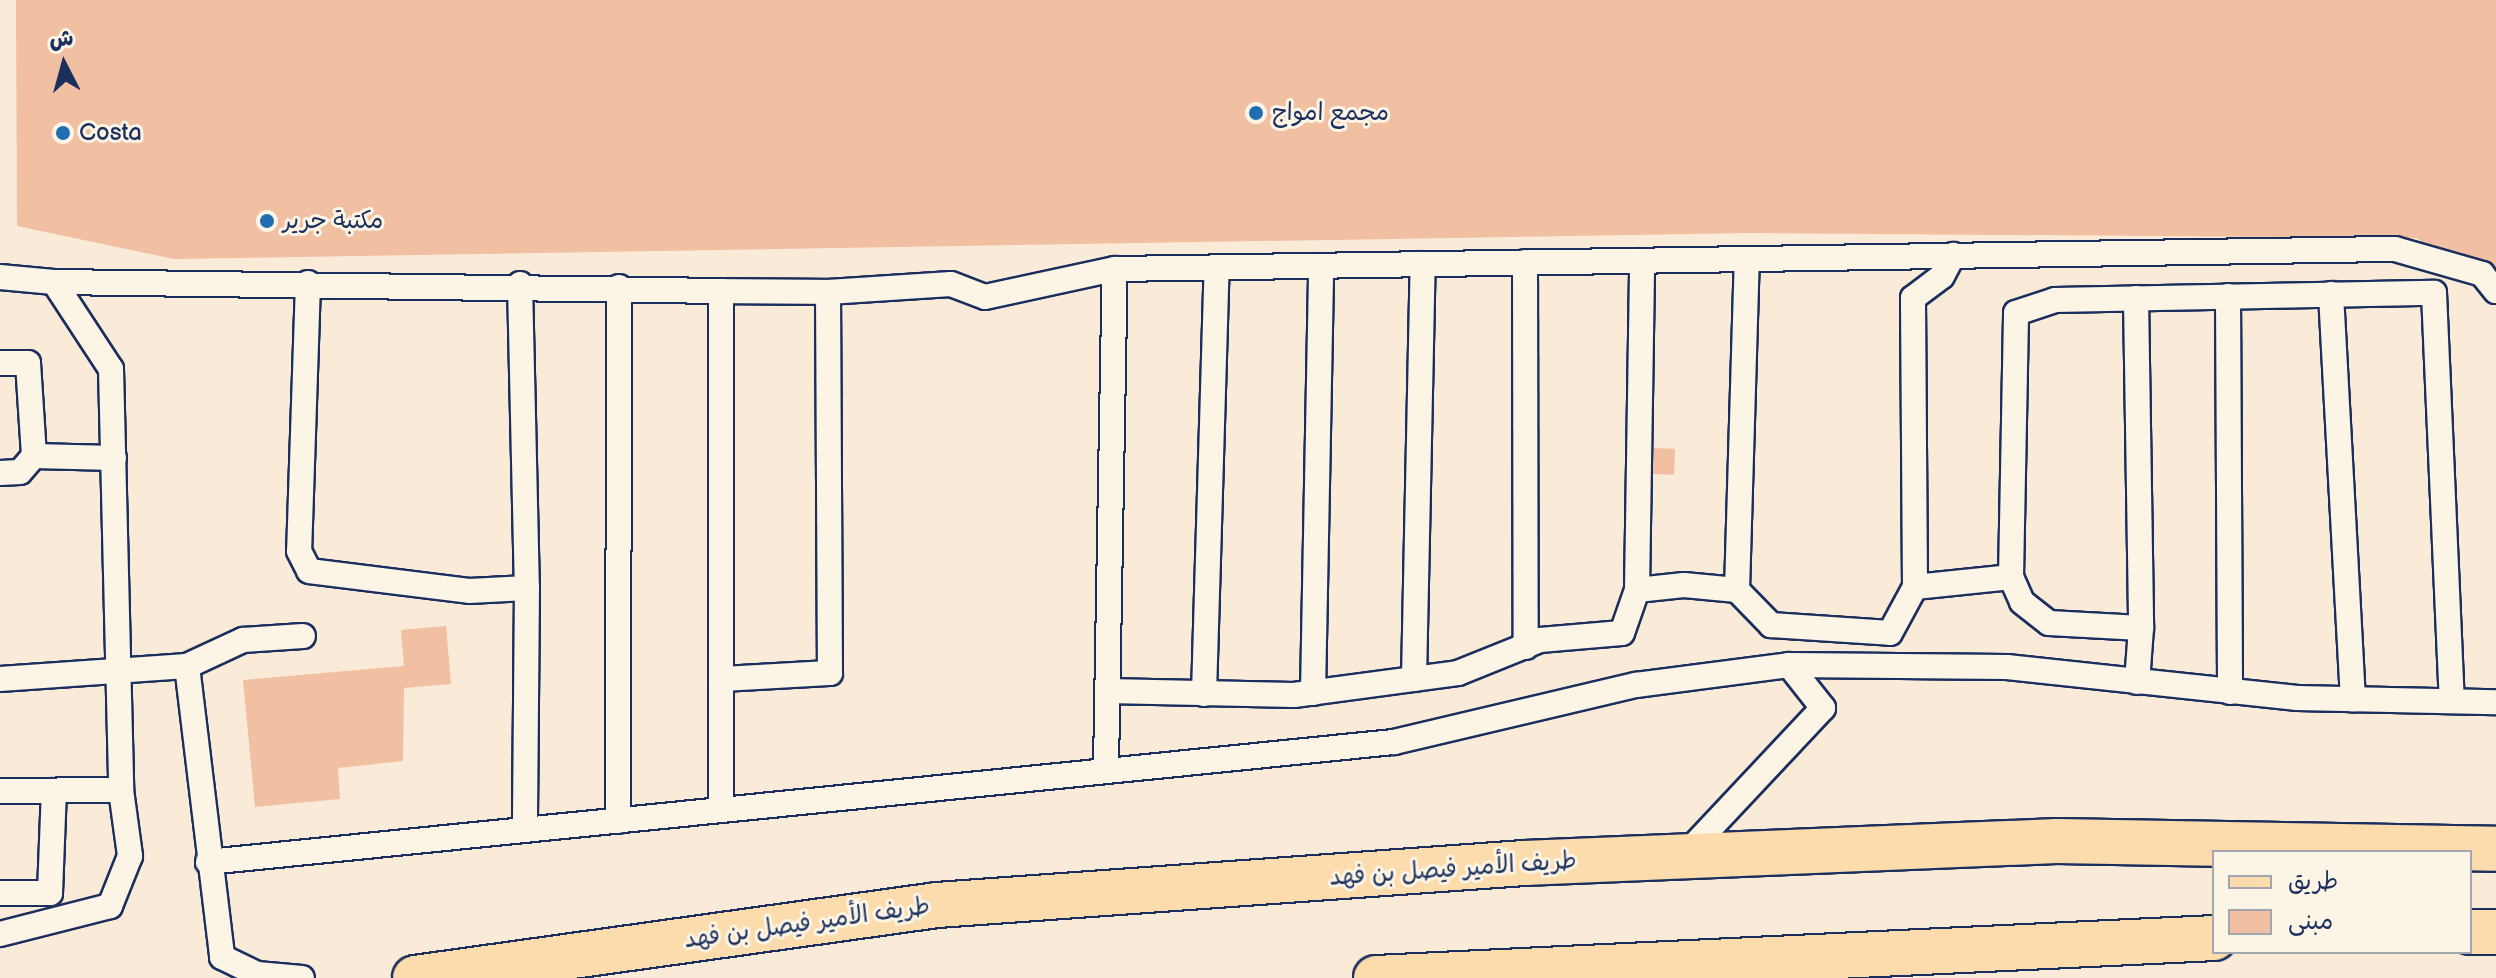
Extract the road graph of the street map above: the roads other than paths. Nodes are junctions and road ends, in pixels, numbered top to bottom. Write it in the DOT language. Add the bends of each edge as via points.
graph roads {
  1 [pos="1953,255"];
  2 [pos="1747,259"];
  3 [pos="1642,261"];
  4 [pos="1525,262"];
  5 [pos="1423,264"];
  6 [pos="1321,266"];
  7 [pos="1217,267"];
  8 [pos="1115,269"];
  9 [pos="0,277"];
  10 [pos="54,282"];
  11 [pos="308,283"];
  12 [pos="520,284"];
  13 [pos="619,287"];
  14 [pos="721,291"];
  15 [pos="2496,291"];
  16 [pos="828,292"];
  17 [pos="2331,294"];
  18 [pos="2228,296"];
  19 [pos="2136,298"];
  20 [pos="0,363"];
  21 [pos="34,456"];
  22 [pos="114,458"];
  23 [pos="0,473"];
  24 [pos="2011,577"];
  25 [pos="1915,587"];
  26 [pos="527,588"];
  27 [pos="1637,590"];
  28 [pos="1737,590"];
  29 [pos="2141,628"];
  30 [pos="303,636"];
  31 [pos="1526,647"];
  32 [pos="1789,665"];
  33 [pos="187,666"];
  34 [pos="119,676"];
  35 [pos="0,679"];
  36 [pos="721,679"];
  37 [pos="1414,679"];
  38 [pos="2137,682"];
  39 [pos="1107,691"];
  40 [pos="2230,692"];
  41 [pos="1313,693"];
  42 [pos="1204,694"];
  43 [pos="2353,699"];
  44 [pos="2452,701"];
  45 [pos="2496,702"];
  46 [pos="1106,767"];
  47 [pos="121,790"];
  48 [pos="0,791"];
  49 [pos="54,791"];
  50 [pos="721,808"];
  51 [pos="618,821"];
  52 [pos="525,830"];
  53 [pos="2496,849"];
  54 [pos="1682,858"];
  55 [pos="208,862"];
  56 [pos="0,893"];
  57 [pos="2472,932"];
  58 [pos="2496,932"];
  59 [pos="0,934"];
  60 [pos="2212,938"];
  61 [pos="1717,969"];
  62 [pos="302,978"];
  63 [pos="415,978"];
  64 [pos="1376,978"];
  1 -- 2 [label="lane"];
  1 -- 15 [label="lane" via="2395,249 2482,274"];
  1 -- 25 [label="lane" via="1942,276 1913,298"];
  2 -- 3 [label="lane"];
  2 -- 28 [label="lane"];
  3 -- 4 [label="lane"];
  3 -- 27 [label="lane"];
  4 -- 5 [label="lane"];
  4 -- 31 [label="lane"];
  5 -- 6 [label="lane"];
  5 -- 37 [label="lane"];
  6 -- 7 [label="lane"];
  6 -- 41 [label="lane"];
  7 -- 8 [label="lane"];
  7 -- 42 [label="lane"];
  8 -- 16 [label="lane" via="985,297 951,284"];
  8 -- 39 [label="lane"];
  9 -- 10 [label="lane"];
  10 -- 11 [label="lane"];
  10 -- 22 [label="lane" via="111,369"];
  11 -- 12 [label="lane"];
  11 -- 26 [label="lane" via="299,551 309,571 469,591"];
  12 -- 13 [label="lane"];
  12 -- 26 [label="lane"];
  13 -- 14 [label="lane"];
  13 -- 51 [label="lane"];
  14 -- 16 [label="lane"];
  14 -- 36 [label="lane"];
  16 -- 36 [label="lane" via="830,673"];
  17 -- 18 [label="lane"];
  17 -- 43 [label="lane"];
  17 -- 44 [label="lane" via="2434,293"];
  18 -- 19 [label="lane"];
  18 -- 40 [label="lane"];
  19 -- 24 [label="lane" via="2055,300 2016,313"];
  19 -- 29 [label="lane"];
  20 -- 21 [label="lane" via="28,363"];
  21 -- 22 [label="lane"];
  21 -- 23 [label="lane" via="20,472"];
  22 -- 34 [label="lane"];
  24 -- 25 [label="lane"];
  24 -- 29 [label="lane" via="2022,602 2049,623"];
  25 -- 28 [label="lane" via="1890,633 1771,625"];
  26 -- 52 [label="lane"];
  27 -- 28 [label="lane"];
  27 -- 31 [label="lane" via="1622,633 1567,634"];
  29 -- 38 [label="lane"];
  30 -- 33 [label="lane" via="243,640"];
  31 -- 37 [label="lane" via="1458,673"];
  32 -- 38 [label="lane" via="2007,667"];
  32 -- 46 [label="lane" via="1636,685 1394,742"];
  32 -- 54 [label="lane" via="1823,708"];
  33 -- 34 [label="lane"];
  33 -- 55 [label="lane"];
  34 -- 35 [label="lane"];
  34 -- 47 [label="lane"];
  36 -- 50 [label="lane"];
  37 -- 41 [label="lane"];
  38 -- 40 [label="lane"];
  39 -- 42 [label="lane"];
  39 -- 46 [label="lane"];
  40 -- 43 [label="lane"];
  41 -- 42 [label="lane"];
  43 -- 44 [label="lane"];
  44 -- 45 [label="lane"];
  46 -- 50 [label="lane"];
  47 -- 49 [label="lane"];
  47 -- 59 [label="lane" via="130,856 110,906"];
  48 -- 49 [label="lane"];
  49 -- 56 [label="lane" via="50,893"];
  50 -- 51 [label="lane"];
  51 -- 52 [label="lane"];
  52 -- 55 [label="lane"];
  53 -- 54 [label="main road, طريف الأمير فيصل بن فهد" via="2057,841"];
  54 -- 63 [label="main road, طريف الأمير فيصل بن فهد" via="937,905"];
  55 -- 62 [label="lane" via="222,957 257,974"];
  57 -- 58 [label="main road"];
  60 -- 61 [label="main road"];
  61 -- 64 [label="main road"];
}
